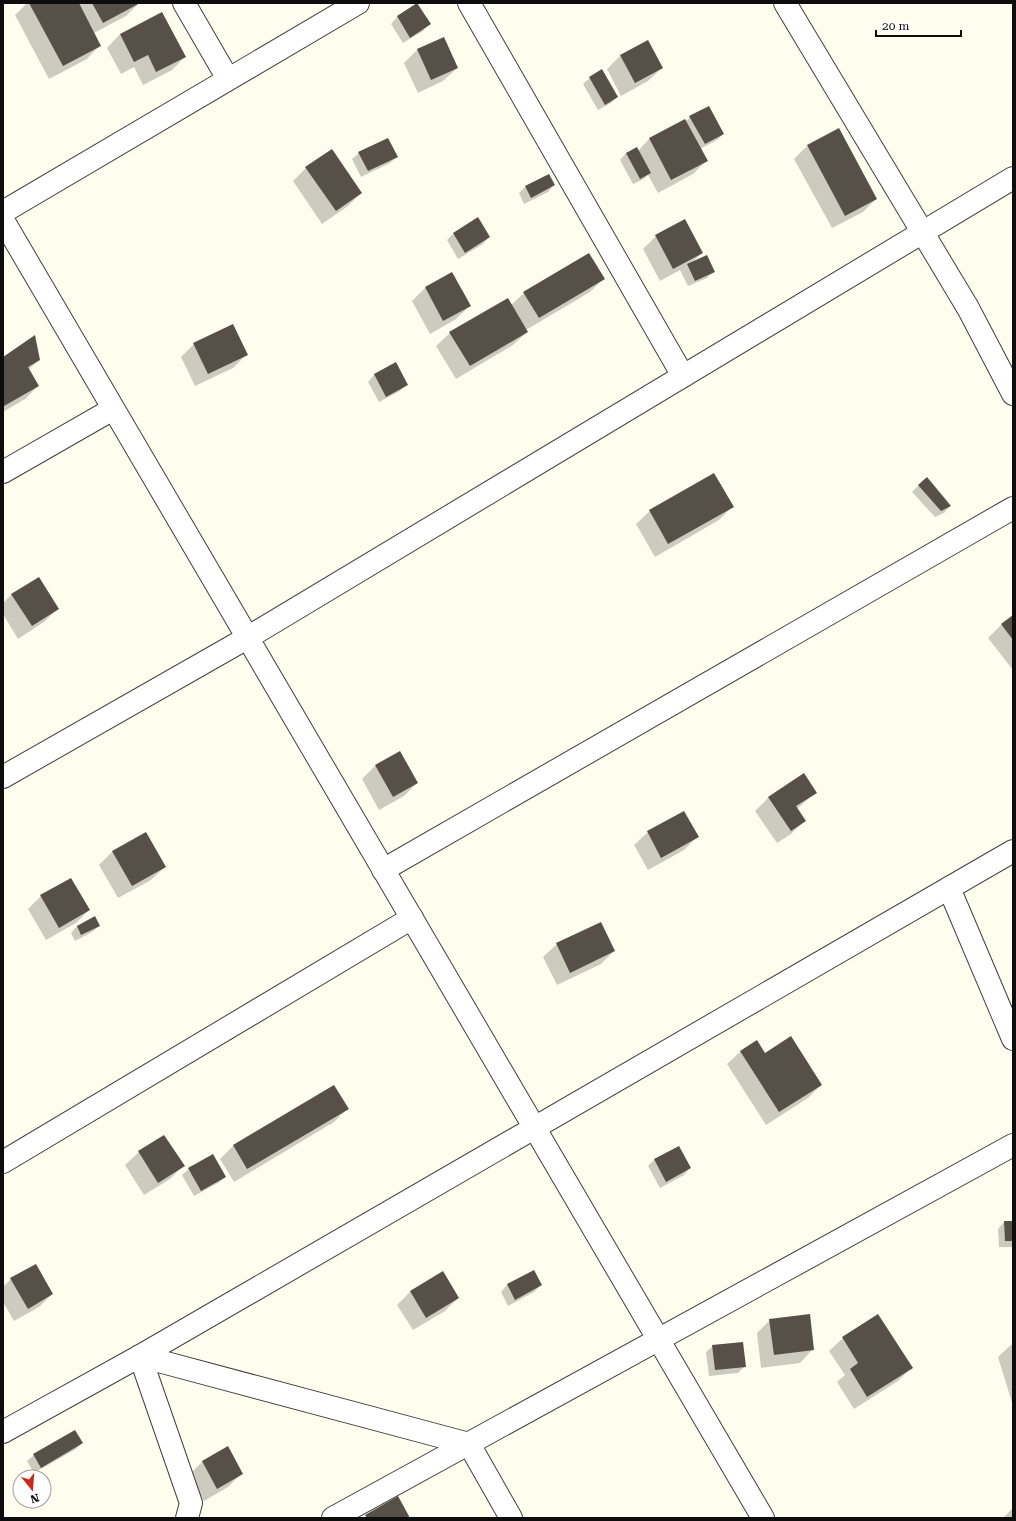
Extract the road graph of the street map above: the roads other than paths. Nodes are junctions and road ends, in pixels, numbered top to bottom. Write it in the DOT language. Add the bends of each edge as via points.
graph roads {
  1 [pos="184,3"];
  2 [pos="358,3"];
  3 [pos="469,3"];
  4 [pos="785,3"];
  5 [pos="228,79"];
  6 [pos="1013,178"];
  7 [pos="3,212"];
  8 [pos="3,220"];
  9 [pos="923,232"];
  10 [pos="683,376"];
  11 [pos="1013,394"];
  12 [pos="113,409"];
  13 [pos="3,472"];
  14 [pos="1013,508"];
  15 [pos="247,638"];
  16 [pos="3,776"];
  17 [pos="1013,851"];
  18 [pos="383,870"];
  19 [pos="949,888"];
  20 [pos="412,918"];
  21 [pos="1013,1039"];
  22 [pos="535,1128"];
  23 [pos="1013,1145"];
  24 [pos="3,1162"];
  25 [pos="658,1340"];
  26 [pos="140,1356"];
  27 [pos="3,1432"];
  28 [pos="468,1444"];
  29 [pos="187,1518"];
  30 [pos="333,1518"];
  31 [pos="511,1518"];
  32 [pos="763,1518"];
  1 -- 5 [label="street"];
  2 -- 5 [label="street"];
  3 -- 10 [label="street"];
  4 -- 9 [label="street"];
  5 -- 7 [label="street"];
  6 -- 9 [label="street"];
  8 -- 12 [label="street"];
  9 -- 10 [label="street"];
  9 -- 11 [label="street" via="968,308"];
  10 -- 15 [label="street"];
  12 -- 13 [label="street"];
  12 -- 15 [label="street"];
  14 -- 18 [label="street"];
  15 -- 16 [label="street"];
  15 -- 18 [label="street"];
  17 -- 19 [label="street"];
  18 -- 20 [label="street"];
  19 -- 21 [label="street"];
  19 -- 22 [label="street"];
  20 -- 22 [label="street"];
  20 -- 24 [label="street"];
  22 -- 25 [label="street"];
  22 -- 26 [label="street"];
  23 -- 25 [label="street"];
  25 -- 28 [label="street"];
  25 -- 32 [label="street"];
  26 -- 27 [label="street"];
  26 -- 28 [label="street"];
  26 -- 29 [label="street" via="191,1503"];
  28 -- 30 [label="street"];
  28 -- 31 [label="street"];
}
